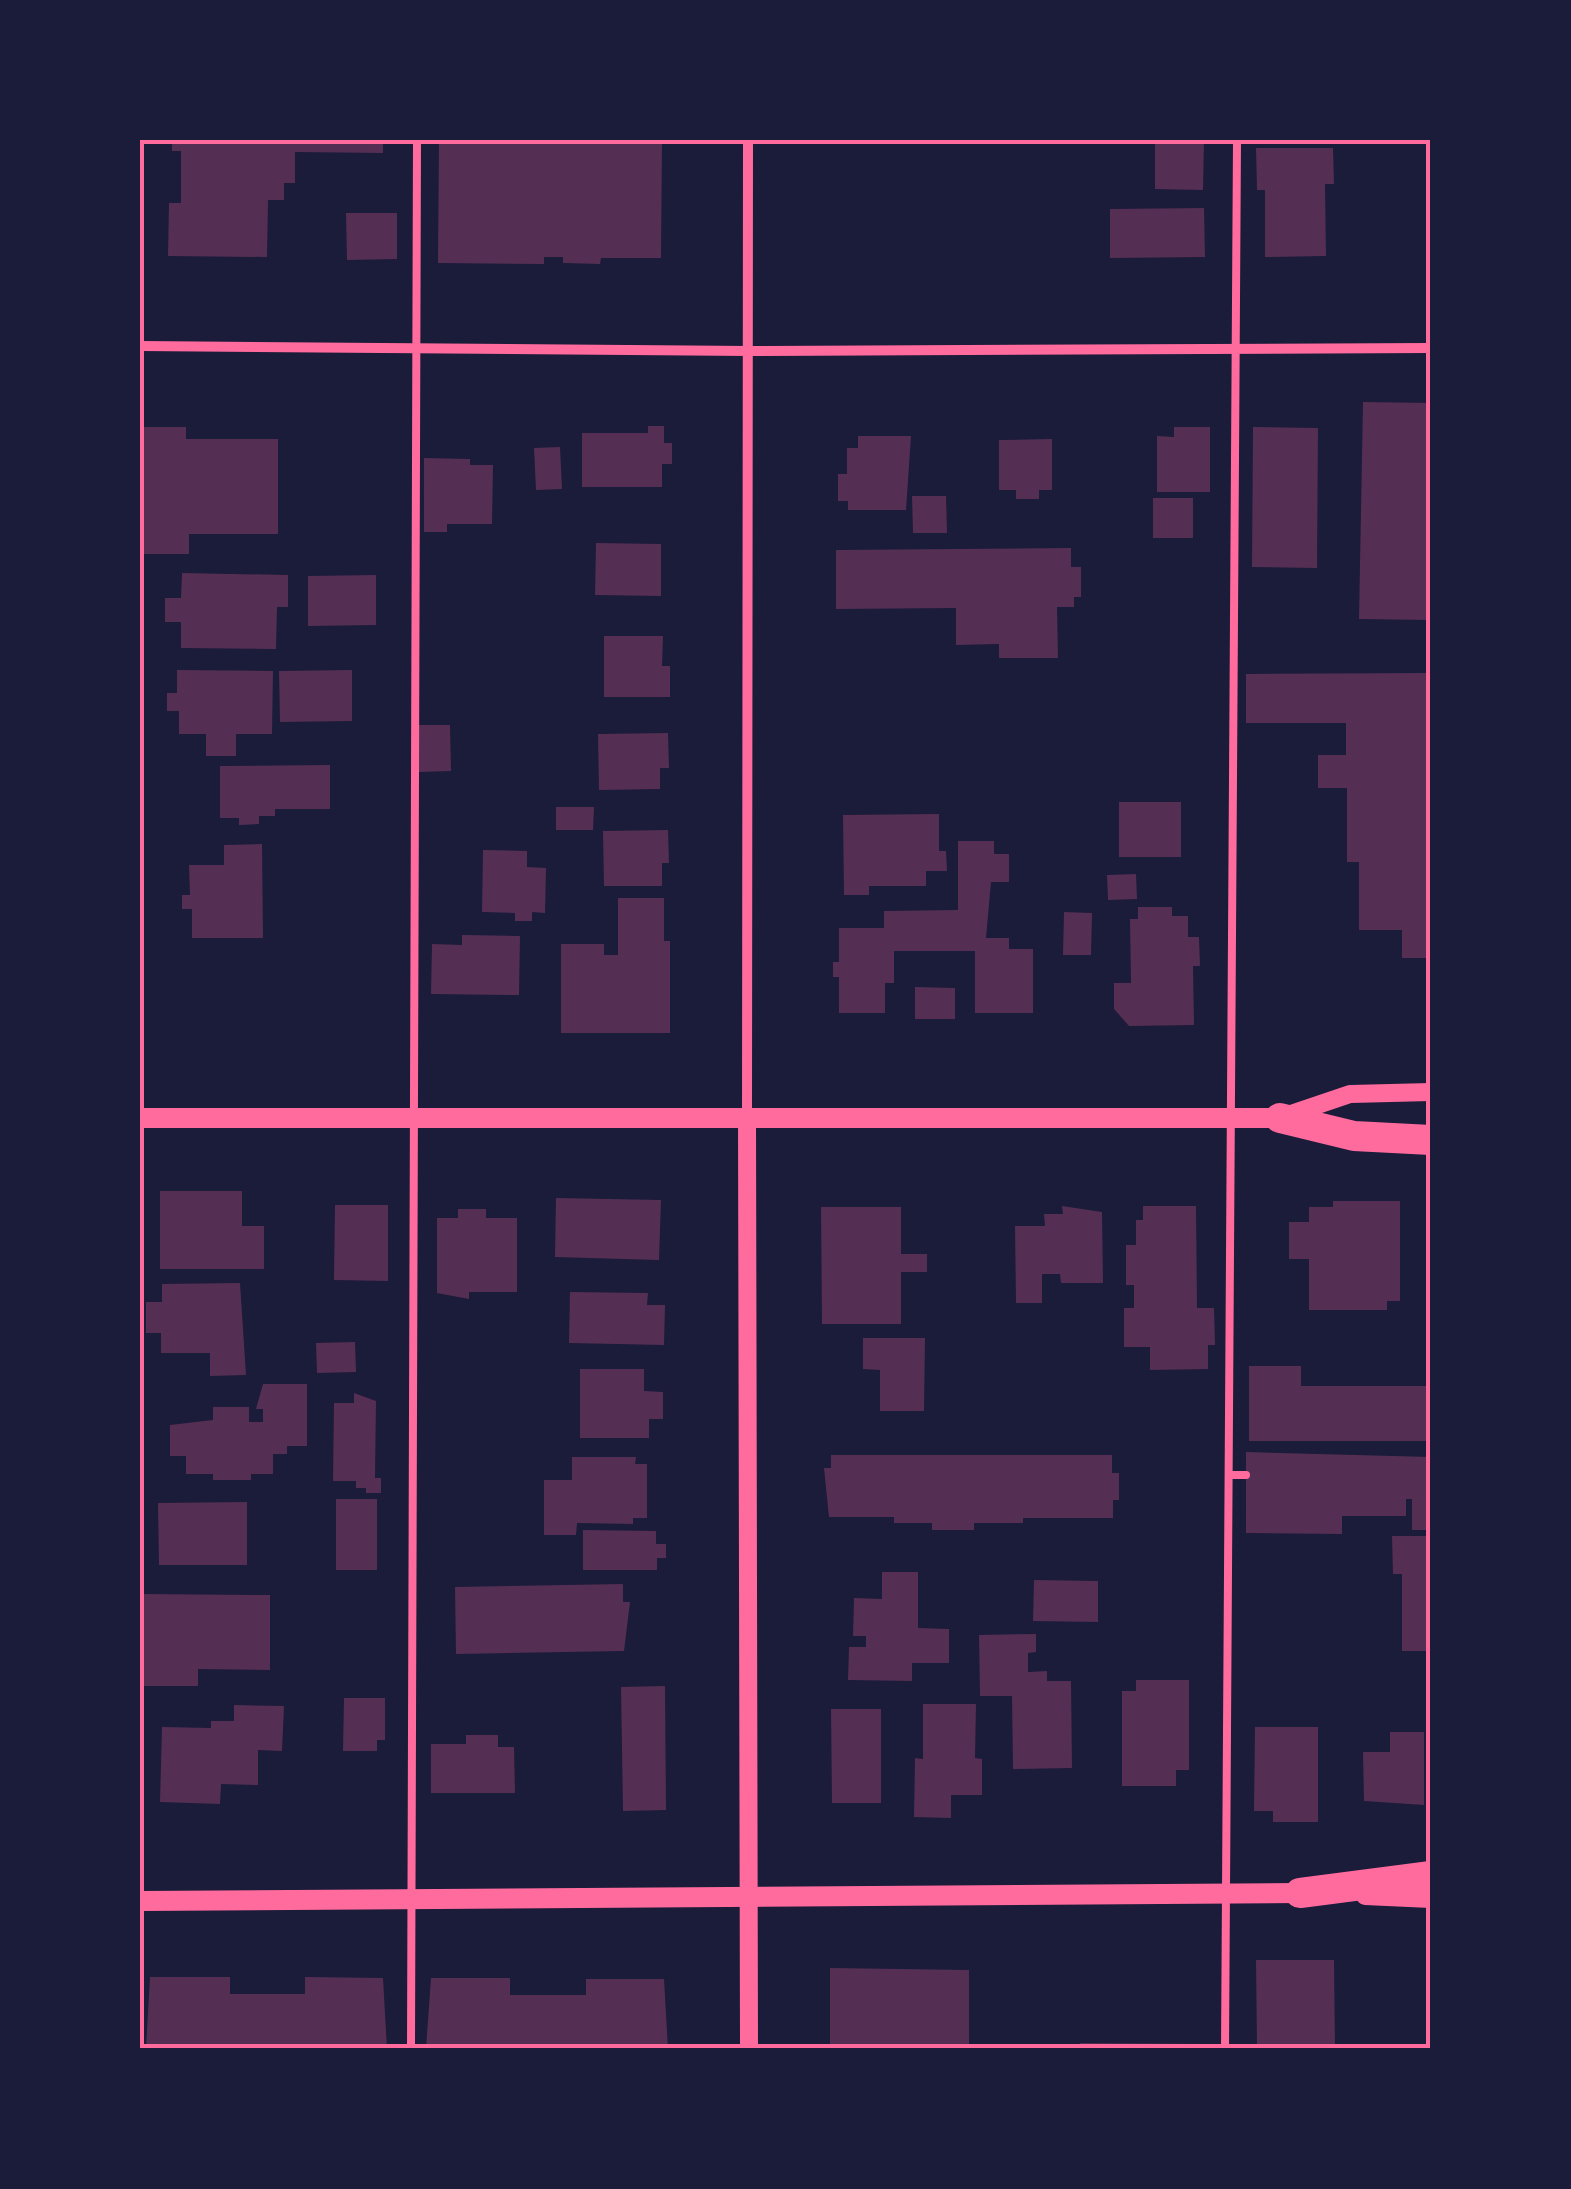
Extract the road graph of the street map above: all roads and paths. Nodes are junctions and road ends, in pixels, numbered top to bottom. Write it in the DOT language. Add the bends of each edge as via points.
graph roads {
  1 [pos="417,140"];
  2 [pos="748,140"];
  3 [pos="1236,140"];
  4 [pos="140,346"];
  5 [pos="1236,348"];
  6 [pos="1431,348"];
  7 [pos="416,350"];
  8 [pos="749,351"];
  9 [pos="1431,1092"];
  10 [pos="412,1116"];
  11 [pos="748,1117"];
  12 [pos="140,1118"];
  13 [pos="1232,1118"];
  14 [pos="1280,1118"];
  15 [pos="1431,1140"];
  16 [pos="1230,1475"];
  17 [pos="1246,1475"];
  18 [pos="1431,1876"];
  19 [pos="1300,1893"];
  20 [pos="1226,1894"];
  21 [pos="749,1897"];
  22 [pos="1431,1898"];
  23 [pos="412,1899"];
  24 [pos="140,1901"];
  25 [pos="411,2049"];
  26 [pos="749,2049"];
  27 [pos="1225,2049"];
  1 -- 7 [label="lane"];
  2 -- 8 [label="street"];
  3 -- 5 [label="lane"];
  4 -- 7 [label="street"];
  5 -- 6 [label="street"];
  5 -- 8 [label="street"];
  5 -- 13 [label="lane"];
  7 -- 8 [label="street"];
  7 -- 10 [label="lane"];
  8 -- 11 [label="street"];
  9 -- 14 [label="street" via="1350,1094"];
  10 -- 11 [label="main road"];
  10 -- 12 [label="main road"];
  10 -- 23 [label="lane"];
  11 -- 13 [label="main road"];
  11 -- 21 [label="street"];
  13 -- 14 [label="main road"];
  13 -- 16 [label="lane"];
  14 -- 15 [label="highway" via="1354,1136"];
  16 -- 17 [label="lane"];
  16 -- 20 [label="lane"];
  18 -- 19 [label="highway"];
  19 -- 20 [label="main road"];
  19 -- 22 [label="street"];
  20 -- 21 [label="main road"];
  20 -- 27 [label="lane"];
  21 -- 23 [label="main road"];
  21 -- 26 [label="street"];
  23 -- 24 [label="main road"];
  23 -- 25 [label="lane"];
}
